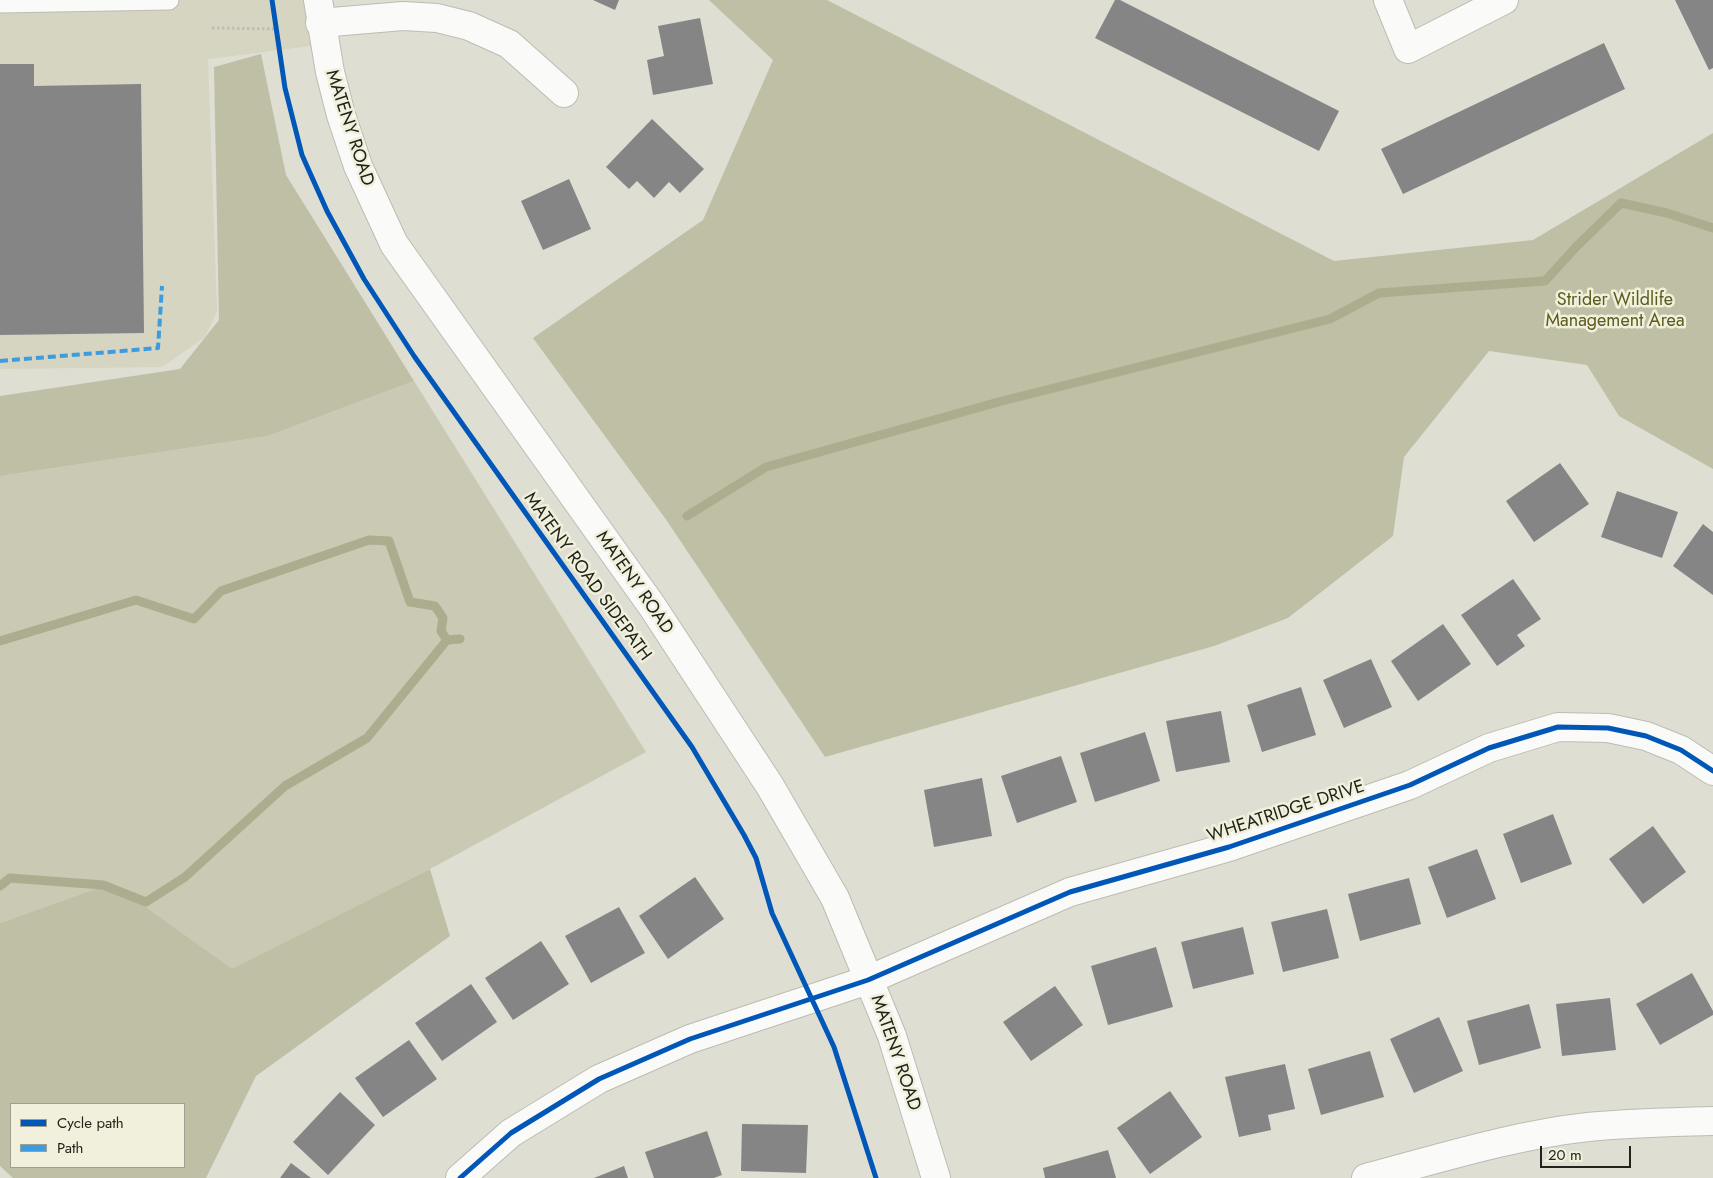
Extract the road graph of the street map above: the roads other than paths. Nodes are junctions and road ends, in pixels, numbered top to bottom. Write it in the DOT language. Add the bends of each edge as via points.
graph roads {
  1 [pos="169,0"];
  2 [pos="1388,0"];
  3 [pos="1504,0"];
  4 [pos="0,3"];
  5 [pos="319,12"];
  6 [pos="564,93"];
  7 [pos="1713,771"];
  8 [pos="868,980"];
  9 [pos="1713,1122"];
  10 [pos="460,1178"];
  11 [pos="936,1178"];
  12 [pos="1366,1178"];
  1 -- 4 [label="lane"];
  2 -- 3 [label="street" via="1408,49"];
  5 -- 6 [label="street" via="437,18 469,26 509,44"];
  5 -- 8 [label="street, MATENY ROAD" via="330,72 358,166 394,244 652,606 770,786 835,898"];
  7 -- 8 [label="street, WHEATRIDGE DRIVE" via="1681,750 1646,736 1608,728 1558,728 1489,748 1410,785 1229,847 1070,892"];
  8 -- 10 [label="street, WHEATRIDGE DRIVE" via="690,1040 599,1079 511,1133"];
  8 -- 11 [label="street, MATENY ROAD" via="892,1036"];
  9 -- 12 [label="street" via="1586,1127 1494,1145"];
}
